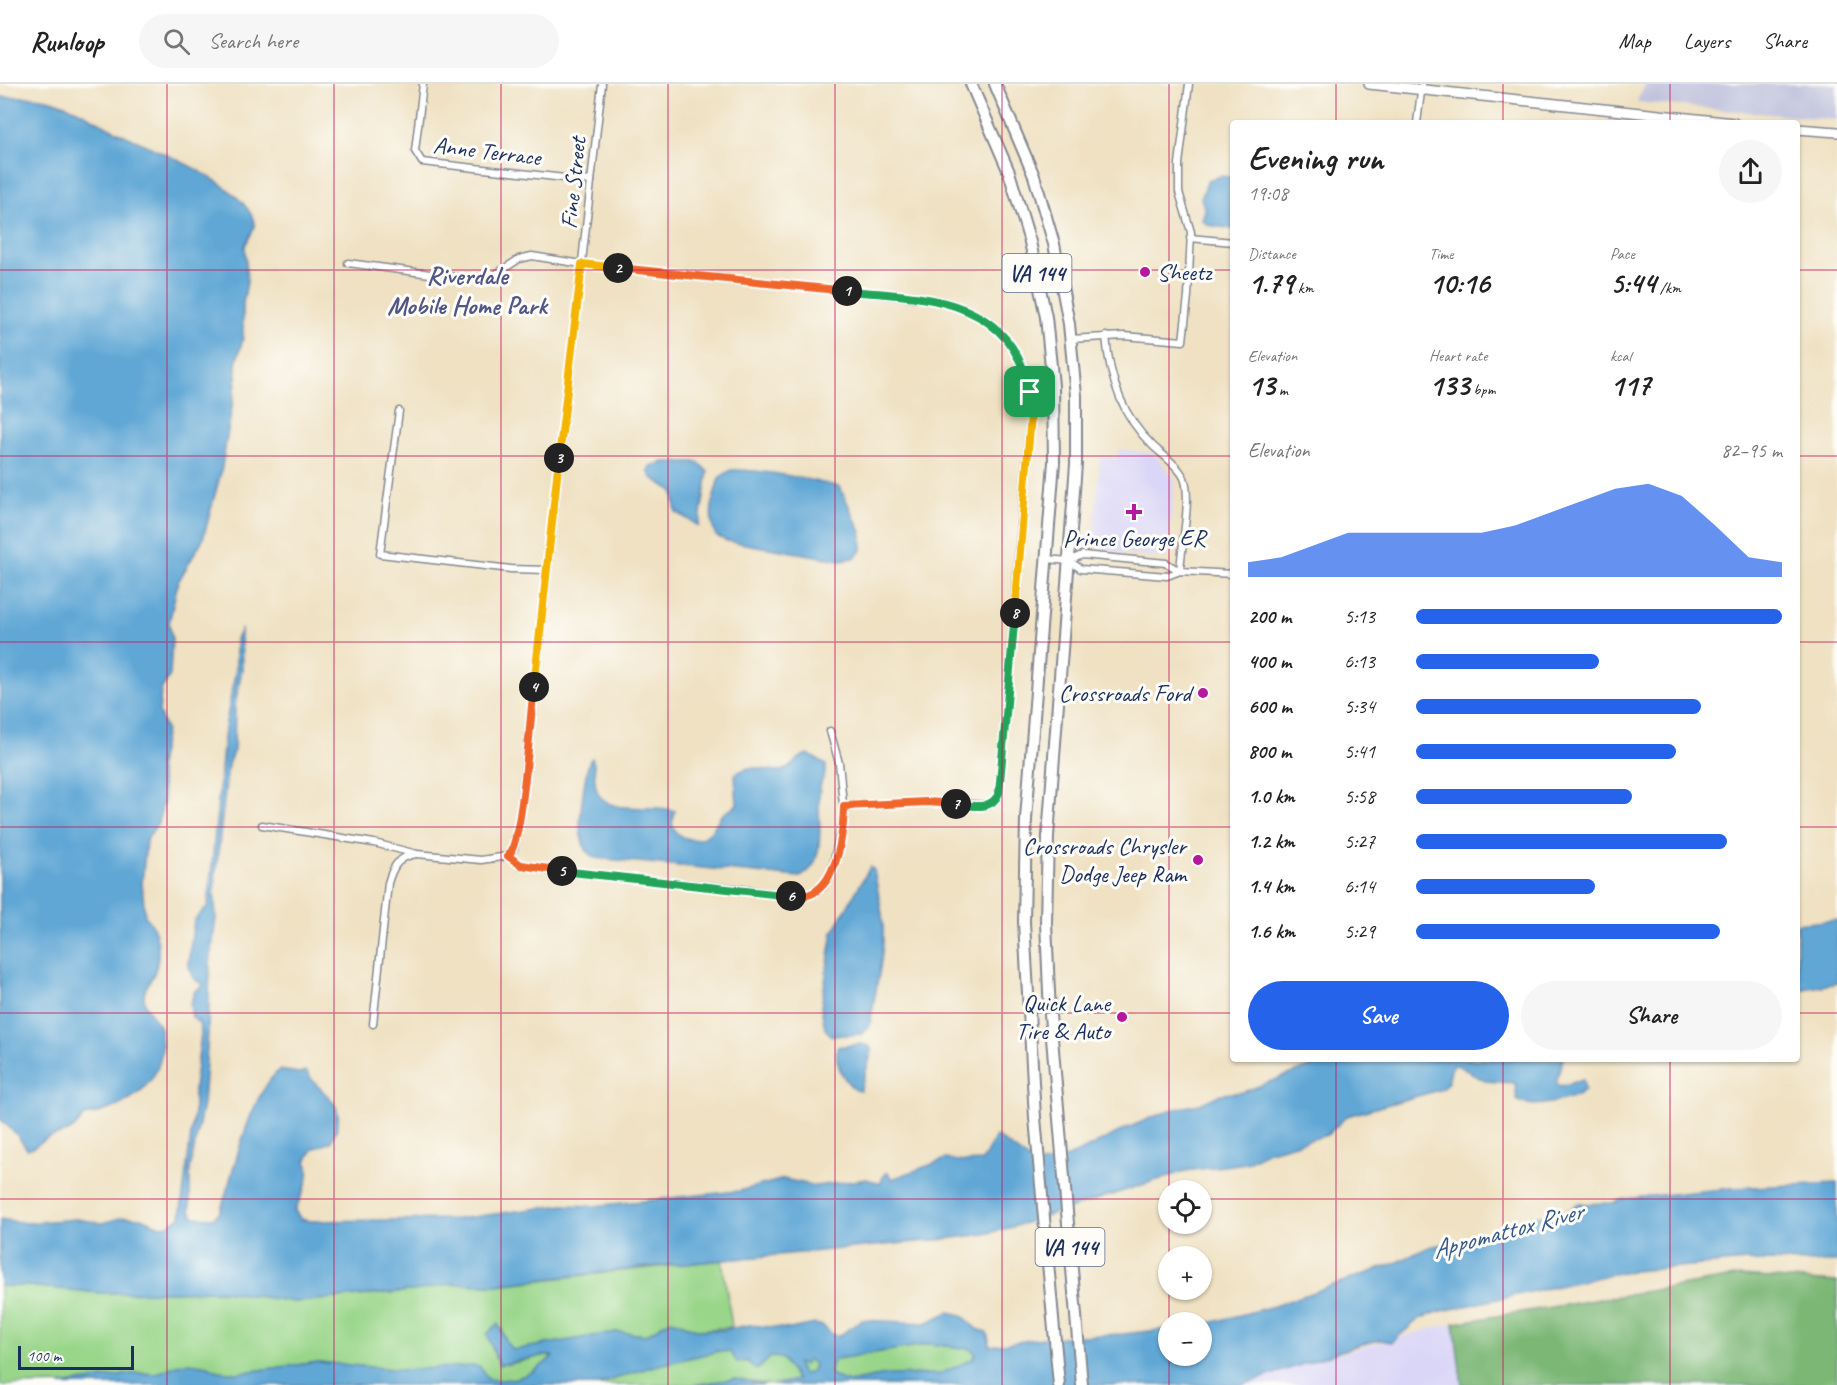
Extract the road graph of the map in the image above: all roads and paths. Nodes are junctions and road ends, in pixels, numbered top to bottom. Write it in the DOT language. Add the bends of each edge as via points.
graph roads {
  1 [pos="423,84"];
  2 [pos="602,84"];
  3 [pos="970,84"];
  4 [pos="995,84"];
  5 [pos="1003,84"];
  6 [pos="1189,84"];
  7 [pos="1369,84"];
  8 [pos="1421,87"];
  9 [pos="1004,102"];
  10 [pos="1417,120"];
  11 [pos="1708,120"];
  12 [pos="1800,129"];
  13 [pos="1837,132"];
  14 [pos="591,181"];
  15 [pos="1190,237"];
  16 [pos="1230,242"];
  17 [pos="348,263"];
  18 [pos="582,264"];
  19 [pos="1106,336"];
  20 [pos="1071,339"];
  21 [pos="399,411"];
  22 [pos="1047,559"];
  23 [pos="1069,561"];
  24 [pos="547,570"];
  25 [pos="1180,571"];
  26 [pos="1230,573"];
  27 [pos="830,730"];
  28 [pos="844,806"];
  29 [pos="262,825"];
  30 [pos="417,854"];
  31 [pos="508,856"];
  32 [pos="373,1024"];
  33 [pos="1059,1385"];
  34 [pos="1082,1385"];
  1 -- 14 [label="street, Anne Terrace" via="415,151 418,159 431,164"];
  2 -- 14 [label="street, Fine Street"];
  3 -- 22 [label="main road, VA 144" via="1018,201 1046,317 1054,430"];
  4 -- 9 [label="main road, VA 144"];
  5 -- 9 [label="main road"];
  6 -- 15 [label="street" via="1179,192"];
  7 -- 8 [label="main road"];
  8 -- 10 [label="street"];
  8 -- 11 [label="main road"];
  9 -- 20 [label="main road, VA 144" via="1042,203 1063,286"];
  12 -- 13 [label="main road"];
  14 -- 18 [label="street, Fine Street"];
  15 -- 16 [label="street"];
  15 -- 19 [label="street" via="1183,340"];
  17 -- 18 [label="street" via="468,279 493,276 532,256"];
  18 -- 24 [label="street, Fine Street"];
  18 -- 28 [label="street" via="955,304 979,314 1002,332 1023,365 1030,392 1027,469 997,798 988,806 927,802"];
  19 -- 20 [label="street"];
  19 -- 25 [label="street" via="1108,360 1125,407 1138,430 1185,480"];
  20 -- 23 [label="main road, VA 144" via="1077,431"];
  21 -- 24 [label="street" via="380,554"];
  22 -- 23 [label="street"];
  22 -- 33 [label="main road, VA 144" via="1026,819 1025,974"];
  23 -- 25 [label="street" via="1082,569 1167,576"];
  23 -- 25 [label="street" via="1082,555 1166,562"];
  23 -- 34 [label="main road, VA 144" via="1046,876 1048,982"];
  24 -- 31 [label="street, Fine Street" via="519,821 514,849"];
  25 -- 26 [label="street"];
  27 -- 28 [label="street"];
  28 -- 31 [label="street" via="829,878 819,890 805,896 575,873 521,865"];
  29 -- 30 [label="street"];
  30 -- 31 [label="street" via="481,860"];
  30 -- 32 [label="street" via="400,860 392,870"];
}
